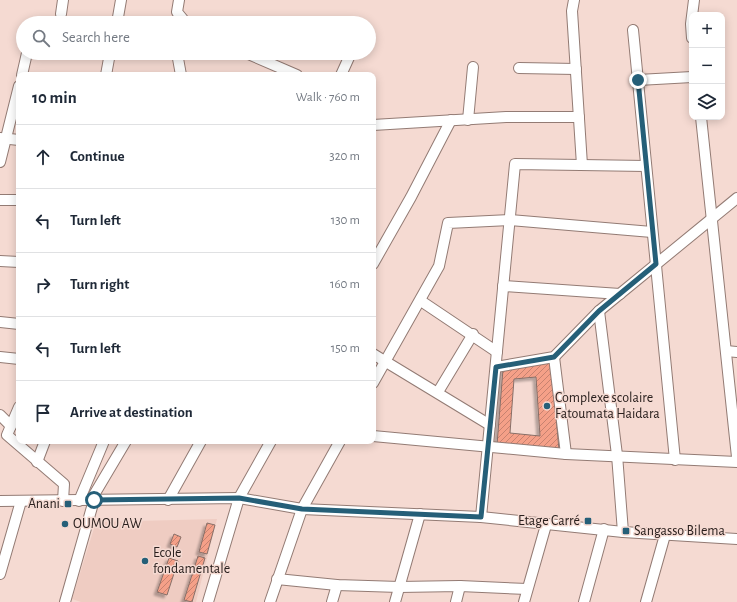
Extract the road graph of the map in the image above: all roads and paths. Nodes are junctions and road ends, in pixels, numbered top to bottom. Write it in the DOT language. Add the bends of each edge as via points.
graph roads {
  1 [pos="63,0"];
  2 [pos="121,0"];
  3 [pos="179,0"];
  4 [pos="574,0"];
  5 [pos="694,0"];
  6 [pos="692,12"];
  7 [pos="61,14"];
  8 [pos="118,16"];
  9 [pos="180,16"];
  10 [pos="633,30"];
  11 [pos="25,60"];
  12 [pos="109,60"];
  13 [pos="178,60"];
  14 [pos="262,60"];
  15 [pos="348,60"];
  16 [pos="473,67"];
  17 [pos="519,68"];
  18 [pos="576,69"];
  19 [pos="23,72"];
  20 [pos="107,72"];
  21 [pos="180,72"];
  22 [pos="290,72"];
  23 [pos="342,72"];
  24 [pos="689,77"];
  25 [pos="638,80"];
  26 [pos="16,96"];
  27 [pos="579,117"];
  28 [pos="451,120"];
  29 [pos="468,120"];
  30 [pos="701,120"];
  31 [pos="376,125"];
  32 [pos="3,139"];
  33 [pos="16,140"];
  34 [pos="0,162"];
  35 [pos="582,165"];
  36 [pos="646,166"];
  37 [pos="737,198"];
  38 [pos="0,200"];
  39 [pos="16,200"];
  40 [pos="712,218"];
  41 [pos="510,220"];
  42 [pos="652,232"];
  43 [pos="376,259"];
  44 [pos="0,261"];
  45 [pos="16,262"];
  46 [pos="656,264"];
  47 [pos="503,286"];
  48 [pos="620,294"];
  49 [pos="421,301"];
  50 [pos="599,311"];
  51 [pos="16,324"];
  52 [pos="1,325"];
  53 [pos="473,334"];
  54 [pos="726,351"];
  55 [pos="497,352"];
  56 [pos="737,352"];
  57 [pos="376,356"];
  58 [pos="0,357"];
  59 [pos="554,357"];
  60 [pos="16,359"];
  61 [pos="385,362"];
  62 [pos="496,367"];
  63 [pos="376,378"];
  64 [pos="438,392"];
  65 [pos="16,414"];
  66 [pos="0,415"];
  67 [pos="490,425"];
  68 [pos="11,426"];
  69 [pos="376,436"];
  70 [pos="16,443"];
  71 [pos="17,444"];
  72 [pos="44,444"];
  73 [pos="103,444"];
  74 [pos="124,444"];
  75 [pos="199,444"];
  76 [pos="270,444"];
  77 [pos="338,444"];
  78 [pos="488,448"];
  79 [pos="566,454"];
  80 [pos="617,455"];
  81 [pos="737,457"];
  82 [pos="674,460"];
  83 [pos="37,462"];
  84 [pos="737,462"];
  85 [pos="239,498"];
  86 [pos="78,500"];
  87 [pos="92,500"];
  88 [pos="168,500"];
  89 [pos="0,501"];
  90 [pos="21,501"];
  91 [pos="63,501"];
  92 [pos="302,509"];
  93 [pos="420,514"];
  94 [pos="481,517"];
  95 [pos="546,525"];
  96 [pos="604,530"];
  97 [pos="623,532"];
  98 [pos="665,535"];
  99 [pos="737,539"];
  100 [pos="0,574"];
  101 [pos="277,578"];
  102 [pos="337,585"];
  103 [pos="460,586"];
  104 [pos="399,587"];
  105 [pos="527,589"];
  106 [pos="66,602"];
  107 [pos="208,602"];
  108 [pos="270,602"];
  109 [pos="332,602"];
  110 [pos="395,602"];
  111 [pos="456,602"];
  112 [pos="524,602"];
  113 [pos="584,602"];
  114 [pos="646,602"];
  1 -- 7 [label="street"];
  2 -- 8 [label="street"];
  3 -- 9 [label="street" via="177,12"];
  4 -- 18 [label="street" via="572,11"];
  5 -- 6 [label="street"];
  10 -- 25 [label="street"];
  11 -- 19 [label="street"];
  12 -- 20 [label="street"];
  13 -- 21 [label="street"];
  14 -- 22 [label="street"];
  15 -- 23 [label="street"];
  16 -- 29 [label="street"];
  17 -- 18 [label="street"];
  18 -- 27 [label="street"];
  24 -- 25 [label="street"];
  25 -- 36 [label="street"];
  26 -- 32 [label="street"];
  27 -- 29 [label="street"];
  27 -- 35 [label="street"];
  28 -- 29 [label="street"];
  28 -- 31 [label="street"];
  28 -- 43 [label="street"];
  30 -- 40 [label="street"];
  32 -- 33 [label="street"];
  32 -- 34 [label="street"];
  35 -- 36 [label="street"];
  35 -- 41 [label="street" via="515,164"];
  36 -- 42 [label="street"];
  37 -- 40 [label="street"];
  38 -- 39 [label="street"];
  40 -- 46 [label="street"];
  40 -- 54 [label="street"];
  41 -- 42 [label="street"];
  41 -- 47 [label="street"];
  41 -- 49 [label="street" via="448,223 439,266"];
  42 -- 46 [label="street"];
  44 -- 45 [label="street"];
  46 -- 48 [label="street"];
  46 -- 82 [label="street"];
  47 -- 48 [label="street"];
  47 -- 55 [label="street"];
  48 -- 50 [label="street"];
  49 -- 53 [label="street"];
  49 -- 61 [label="street"];
  50 -- 59 [label="street"];
  50 -- 80 [label="street"];
  51 -- 52 [label="street"];
  53 -- 55 [label="street"];
  53 -- 64 [label="street"];
  54 -- 56 [label="street"];
  54 -- 81 [label="street"];
  55 -- 62 [label="street"];
  57 -- 61 [label="street"];
  58 -- 60 [label="street"];
  59 -- 62 [label="street"];
  59 -- 79 [label="street"];
  61 -- 63 [label="street"];
  61 -- 64 [label="street"];
  62 -- 67 [label="street"];
  64 -- 67 [label="street"];
  65 -- 68 [label="street"];
  66 -- 68 [label="street"];
  67 -- 78 [label="street"];
  68 -- 70 [label="street" via="7,435"];
  69 -- 78 [label="street"];
  71 -- 83 [label="street"];
  72 -- 83 [label="street"];
  73 -- 86 [label="street"];
  74 -- 87 [label="street"];
  75 -- 88 [label="street"];
  76 -- 85 [label="street"];
  77 -- 92 [label="street"];
  78 -- 79 [label="street"];
  78 -- 94 [label="street"];
  79 -- 80 [label="street"];
  80 -- 82 [label="street"];
  80 -- 97 [label="street"];
  82 -- 84 [label="street"];
  83 -- 91 [label="street" via="64,484"];
  85 -- 88 [label="street"];
  85 -- 92 [label="street"];
  85 -- 107 [label="street"];
  86 -- 87 [label="street"];
  86 -- 91 [label="street"];
  87 -- 88 [label="street"];
  87 -- 106 [label="street"];
  89 -- 90 [label="street"];
  90 -- 91 [label="street"];
  90 -- 100 [label="street"];
  92 -- 93 [label="street"];
  92 -- 101 [label="street"];
  93 -- 94 [label="street"];
  93 -- 104 [label="street"];
  94 -- 95 [label="street"];
  95 -- 96 [label="street"];
  95 -- 105 [label="street"];
  96 -- 97 [label="street"];
  96 -- 113 [label="street"];
  97 -- 98 [label="street"];
  98 -- 99 [label="street"];
  98 -- 114 [label="street"];
  101 -- 102 [label="street"];
  101 -- 108 [label="street"];
  102 -- 104 [label="street"];
  102 -- 109 [label="street"];
  103 -- 104 [label="street"];
  103 -- 105 [label="street"];
  103 -- 111 [label="street"];
  104 -- 110 [label="street"];
  105 -- 112 [label="street"];
}
